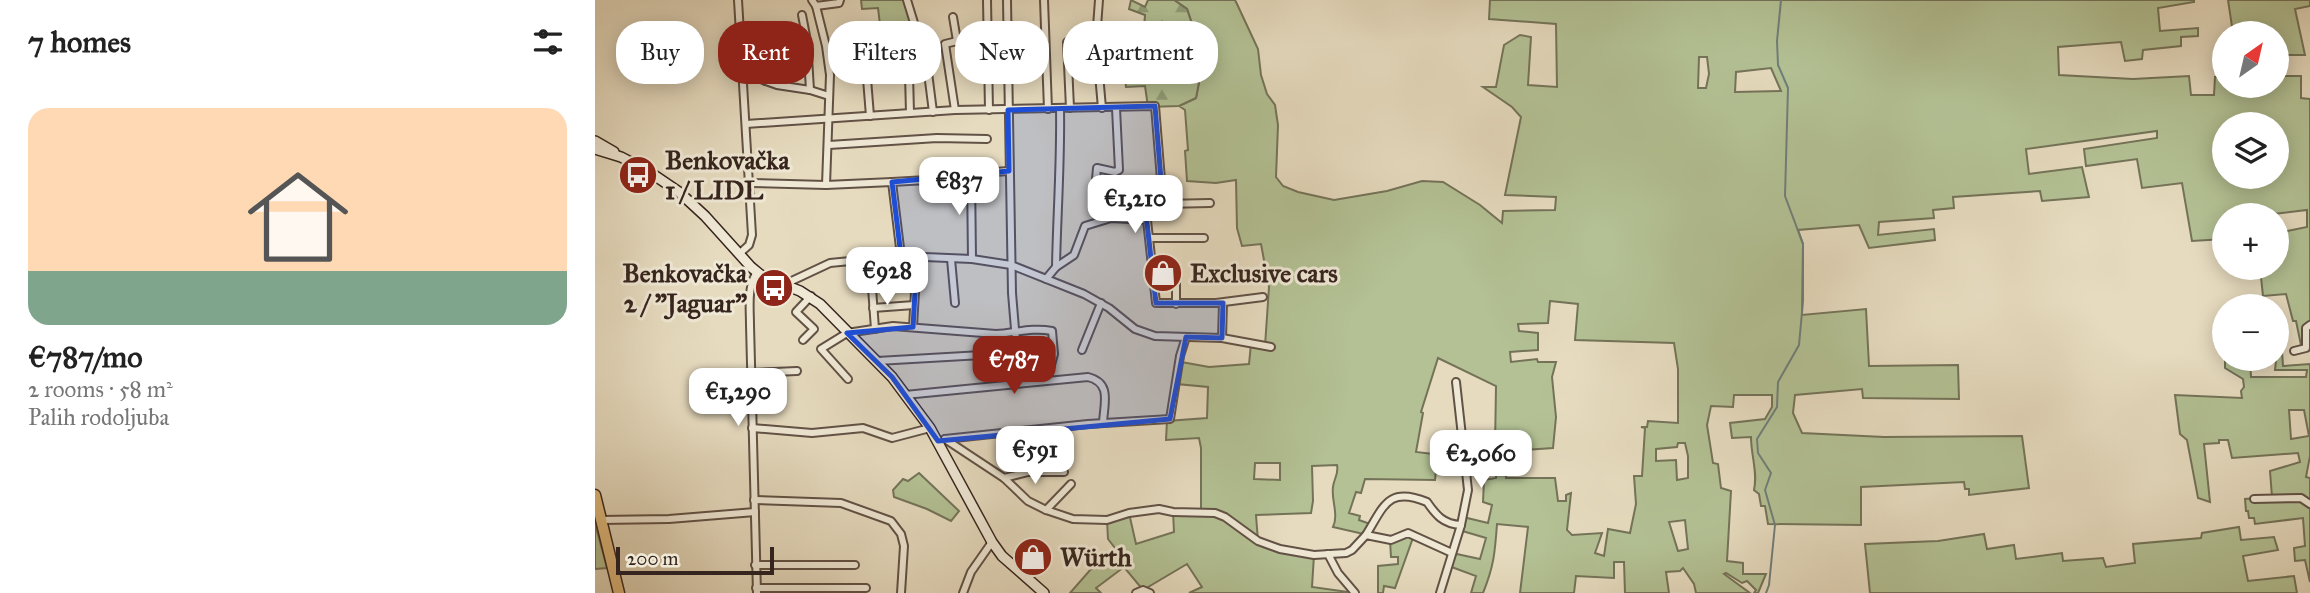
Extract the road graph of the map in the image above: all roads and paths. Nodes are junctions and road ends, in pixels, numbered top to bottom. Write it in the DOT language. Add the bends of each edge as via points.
graph roads {
  1 [pos="738,0"];
  2 [pos="840,0"];
  3 [pos="907,0"];
  4 [pos="987,0"];
  5 [pos="1007,0"];
  6 [pos="1044,0"];
  7 [pos="1099,0"];
  8 [pos="814,3"];
  9 [pos="802,15"];
  10 [pos="953,17"];
  11 [pos="739,21"];
  12 [pos="742,84"];
  13 [pos="774,84"];
  14 [pos="867,84"];
  15 [pos="909,84"];
  16 [pos="1069,84"];
  17 [pos="810,90"];
  18 [pos="829,96"];
  19 [pos="1070,108"];
  20 [pos="1102,108"];
  21 [pos="1115,108"];
  22 [pos="1048,109"];
  23 [pos="1060,109"];
  24 [pos="955,110"];
  25 [pos="989,110"];
  26 [pos="1008,110"];
  27 [pos="933,112"];
  28 [pos="910,113"];
  29 [pos="870,116"];
  30 [pos="830,120"];
  31 [pos="746,124"];
  32 [pos="986,139"];
  33 [pos="595,141"];
  34 [pos="829,145"];
  35 [pos="595,149"];
  36 [pos="621,158"];
  37 [pos="1009,171"];
  38 [pos="971,174"];
  39 [pos="1096,179"];
  40 [pos="892,182"];
  41 [pos="751,183"];
  42 [pos="826,185"];
  43 [pos="1210,203"];
  44 [pos="1163,204"];
  45 [pos="1123,218"];
  46 [pos="1150,238"];
  47 [pos="1205,238"];
  48 [pos="739,254"];
  49 [pos="901,256"];
  50 [pos="917,257"];
  51 [pos="951,259"];
  52 [pos="972,259"];
  53 [pos="1011,265"];
  54 [pos="1056,267"];
  55 [pos="757,272"];
  56 [pos="1176,272"];
  57 [pos="1046,279"];
  58 [pos="782,285"];
  59 [pos="914,285"];
  60 [pos="811,296"];
  61 [pos="1263,297"];
  62 [pos="955,303"];
  63 [pos="1101,303"];
  64 [pos="1223,303"];
  65 [pos="1176,304"];
  66 [pos="914,305"];
  67 [pos="873,308"];
  68 [pos="2310,325"];
  69 [pos="913,327"];
  70 [pos="875,328"];
  71 [pos="1016,332"];
  72 [pos="847,333"];
  73 [pos="1186,337"];
  74 [pos="1222,338"];
  75 [pos="803,340"];
  76 [pos="1271,347"];
  77 [pos="1082,350"];
  78 [pos="2294,351"];
  79 [pos="877,361"];
  80 [pos="797,371"];
  81 [pos="751,373"];
  82 [pos="848,379"];
  83 [pos="1047,380"];
  84 [pos="1456,382"];
  85 [pos="905,395"];
  86 [pos="1103,423"];
  87 [pos="752,428"];
  88 [pos="930,428"];
  89 [pos="941,440"];
  90 [pos="1064,472"];
  91 [pos="1004,478"];
  92 [pos="1071,484"];
  93 [pos="595,495"];
  94 [pos="2254,499"];
  95 [pos="754,500"];
  96 [pos="2310,504"];
  97 [pos="1045,510"];
  98 [pos="755,512"];
  99 [pos="598,521"];
  100 [pos="1461,525"];
  101 [pos="1366,536"];
  102 [pos="992,542"];
  103 [pos="1452,553"];
  104 [pos="1328,554"];
  105 [pos="755,565"];
  106 [pos="855,565"];
  107 [pos="866,588"];
  108 [pos="757,590"];
  109 [pos="613,593"];
  110 [pos="619,593"];
  111 [pos="901,593"];
  112 [pos="963,593"];
  113 [pos="1044,593"];
  114 [pos="1136,593"];
  115 [pos="1150,593"];
  116 [pos="1355,593"];
  117 [pos="1440,593"];
  1 -- 11 [label="street"];
  2 -- 8 [label="street"];
  3 -- 27 [label="street" via="926,65"];
  4 -- 25 [label="street"];
  5 -- 26 [label="street"];
  6 -- 22 [label="street"];
  7 -- 20 [label="street" via="1096,40"];
  8 -- 18 [label="street" via="826,46"];
  9 -- 17 [label="street"];
  10 -- 24 [label="street" via="957,41 945,44"];
  12 -- 31 [label="street"];
  13 -- 17 [label="street"];
  14 -- 29 [label="street"];
  15 -- 28 [label="street"];
  16 -- 19 [label="street"];
  17 -- 18 [label="street"];
  18 -- 30 [label="street"];
  19 -- 20 [label="street"];
  19 -- 23 [label="street"];
  20 -- 21 [label="street"];
  21 -- 39 [label="street" via="1119,170 1097,168"];
  21 -- 44 [label="street" via="1155,106"];
  22 -- 23 [label="street"];
  22 -- 26 [label="street"];
  23 -- 54 [label="street"];
  24 -- 25 [label="street"];
  24 -- 27 [label="street"];
  25 -- 26 [label="street"];
  26 -- 37 [label="street"];
  27 -- 28 [label="street"];
  28 -- 29 [label="street"];
  29 -- 30 [label="street"];
  30 -- 31 [label="street"];
  30 -- 34 [label="street"];
  31 -- 41 [label="street"];
  32 -- 34 [label="street"];
  33 -- 36 [label="main road"];
  34 -- 42 [label="street"];
  35 -- 36 [label="main road"];
  36 -- 48 [label="main road" via="679,192"];
  37 -- 38 [label="street"];
  37 -- 53 [label="street"];
  38 -- 40 [label="street"];
  38 -- 52 [label="street"];
  40 -- 42 [label="street"];
  40 -- 49 [label="street"];
  41 -- 42 [label="street"];
  41 -- 48 [label="street" via="752,235"];
  43 -- 44 [label="street"];
  44 -- 45 [label="street" via="1137,206"];
  45 -- 46 [label="street" via="1147,220"];
  45 -- 54 [label="street" via="1085,226 1074,255"];
  46 -- 47 [label="street"];
  46 -- 65 [label="street" via="1156,303"];
  48 -- 55 [label="main road"];
  49 -- 50 [label="street"];
  49 -- 58 [label="street" via="830,262"];
  50 -- 51 [label="street"];
  50 -- 59 [label="street"];
  51 -- 52 [label="street"];
  51 -- 62 [label="street"];
  52 -- 53 [label="street"];
  53 -- 57 [label="street"];
  53 -- 71 [label="street"];
  54 -- 57 [label="street"];
  55 -- 58 [label="main road"];
  55 -- 81 [label="street" via="750,290"];
  56 -- 65 [label="street"];
  57 -- 63 [label="street"];
  58 -- 60 [label="main road"];
  59 -- 66 [label="street"];
  59 -- 67 [label="street" via="872,288"];
  60 -- 72 [label="main road"];
  60 -- 75 [label="street" via="796,312 814,329"];
  61 -- 64 [label="street"];
  63 -- 73 [label="street" via="1135,329 1155,336"];
  63 -- 77 [label="street"];
  64 -- 65 [label="street"];
  64 -- 74 [label="street"];
  66 -- 67 [label="street"];
  66 -- 69 [label="street"];
  67 -- 70 [label="street"];
  68 -- 78 [label="street" via="2306,348"];
  69 -- 70 [label="street"];
  69 -- 71 [label="street" via="983,334"];
  70 -- 72 [label="street"];
  71 -- 79 [label="street" via="1017,353"];
  71 -- 83 [label="street" via="1052,331 1054,354"];
  72 -- 79 [label="main road"];
  72 -- 82 [label="street" via="821,349"];
  73 -- 74 [label="street"];
  73 -- 86 [label="street" via="1170,419"];
  74 -- 76 [label="street"];
  79 -- 85 [label="main road"];
  80 -- 81 [label="street"];
  81 -- 87 [label="street"];
  83 -- 85 [label="street"];
  83 -- 86 [label="street" via="1099,380 1104,387"];
  84 -- 100 [label="street" via="1468,490"];
  85 -- 88 [label="main road"];
  86 -- 89 [label="street"];
  87 -- 88 [label="street" via="812,433 863,428 892,438"];
  87 -- 95 [label="street"];
  88 -- 89 [label="main road"];
  89 -- 91 [label="street"];
  89 -- 102 [label="main road"];
  90 -- 91 [label="street" via="1028,472"];
  91 -- 97 [label="street"];
  92 -- 97 [label="street"];
  93 -- 99 [label="main road"];
  94 -- 96 [label="street" via="2301,498"];
  95 -- 98 [label="street"];
  95 -- 111 [label="street" via="841,503 891,521 904,547"];
  97 -- 104 [label="street" via="1096,521 1159,509 1215,513 1279,549"];
  98 -- 99 [label="street"];
  98 -- 105 [label="street"];
  99 -- 109 [label="main road"];
  99 -- 110 [label="main road"];
  100 -- 101 [label="street" via="1444,522 1427,502 1398,496 1392,497"];
  100 -- 103 [label="street"];
  101 -- 103 [label="street" via="1391,540 1408,533"];
  101 -- 104 [label="street" via="1352,550"];
  102 -- 112 [label="street"];
  102 -- 113 [label="main road"];
  103 -- 117 [label="street"];
  104 -- 116 [label="street"];
  105 -- 106 [label="street"];
  105 -- 108 [label="street"];
  107 -- 108 [label="street"];
  114 -- 115 [label="street"];
}
